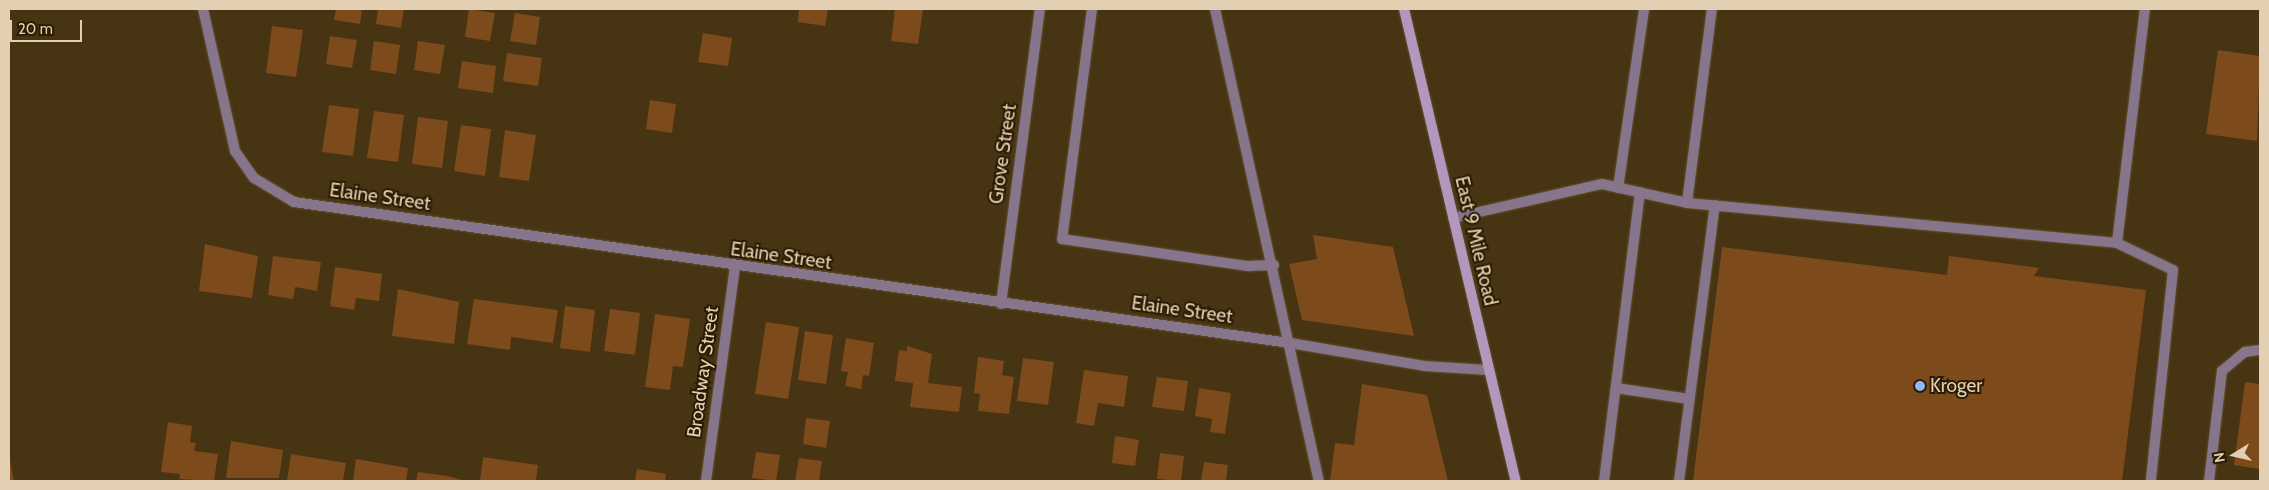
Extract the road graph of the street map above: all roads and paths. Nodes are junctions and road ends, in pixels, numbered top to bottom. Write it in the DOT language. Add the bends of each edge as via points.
graph roads {
  1 [pos="203,9"];
  2 [pos="1040,9"];
  3 [pos="1092,9"];
  4 [pos="1215,9"];
  5 [pos="1404,9"];
  6 [pos="1644,9"];
  7 [pos="1712,9"];
  8 [pos="2145,9"];
  9 [pos="1618,188"];
  10 [pos="1640,192"];
  11 [pos="1687,203"];
  12 [pos="1715,205"];
  13 [pos="1453,218"];
  14 [pos="2118,243"];
  15 [pos="1274,265"];
  16 [pos="735,267"];
  17 [pos="1001,304"];
  18 [pos="1290,343"];
  19 [pos="2260,350"];
  20 [pos="1488,370"];
  21 [pos="1616,388"];
  22 [pos="1690,398"];
  23 [pos="706,481"];
  24 [pos="1319,481"];
  25 [pos="1516,481"];
  26 [pos="1604,481"];
  27 [pos="1679,481"];
  28 [pos="2151,481"];
  29 [pos="2209,481"];
  1 -- 16 [label="street, Elaine Street" via="235,151 254,178 281,197 321,207"];
  2 -- 17 [label="street, Grove Street"];
  3 -- 15 [label="street" via="1062,239 1248,266"];
  4 -- 15 [label="street"];
  5 -- 13 [label="main road, East 9 Mile Road"];
  6 -- 9 [label="street"];
  7 -- 11 [label="street"];
  8 -- 14 [label="street"];
  9 -- 10 [label="street"];
  9 -- 13 [label="street" via="1602,184"];
  10 -- 11 [label="street"];
  10 -- 21 [label="street"];
  11 -- 12 [label="street"];
  12 -- 14 [label="street"];
  12 -- 22 [label="street"];
  13 -- 20 [label="main road, East 9 Mile Road"];
  14 -- 28 [label="street" via="2172,270"];
  15 -- 18 [label="street"];
  16 -- 17 [label="street, Elaine Street"];
  16 -- 23 [label="street, Broadway Street"];
  17 -- 18 [label="street, Elaine Street"];
  18 -- 20 [label="street, Elaine Street" via="1424,366"];
  18 -- 24 [label="street"];
  19 -- 29 [label="street" via="2245,352 2222,371"];
  20 -- 25 [label="main road, East 9 Mile Road"];
  21 -- 22 [label="street"];
  21 -- 26 [label="street"];
  22 -- 27 [label="street"];
}
